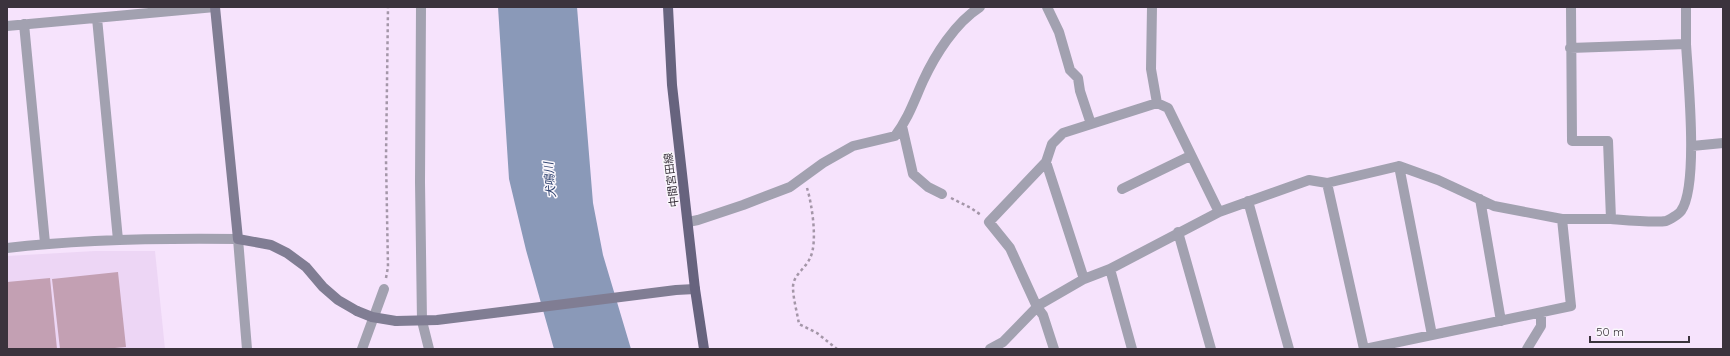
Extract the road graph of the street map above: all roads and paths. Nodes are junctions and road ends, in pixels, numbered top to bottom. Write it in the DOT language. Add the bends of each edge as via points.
graph roads {
  1 [pos="215,7"];
  2 [pos="388,7"];
  3 [pos="421,7"];
  4 [pos="668,7"];
  5 [pos="980,7"];
  6 [pos="1047,7"];
  7 [pos="1152,7"];
  8 [pos="1571,7"];
  9 [pos="1686,7"];
  10 [pos="97,18"];
  11 [pos="24,24"];
  12 [pos="7,26"];
  13 [pos="1686,44"];
  14 [pos="1570,48"];
  15 [pos="1157,103"];
  16 [pos="1091,124"];
  17 [pos="902,126"];
  18 [pos="1723,143"];
  19 [pos="1692,146"];
  20 [pos="1190,156"];
  21 [pos="1046,162"];
  22 [pos="1399,166"];
  23 [pos="803,177"];
  24 [pos="1327,182"];
  25 [pos="1122,190"];
  26 [pos="942,194"];
  27 [pos="1480,200"];
  28 [pos="1248,201"];
  29 [pos="1219,212"];
  30 [pos="1562,219"];
  31 [pos="1611,219"];
  32 [pos="688,222"];
  33 [pos="989,222"];
  34 [pos="1178,232"];
  35 [pos="238,238"];
  36 [pos="118,240"];
  37 [pos="45,244"];
  38 [pos="7,248"];
  39 [pos="1110,269"];
  40 [pos="1084,279"];
  41 [pos="384,289"];
  42 [pos="695,289"];
  43 [pos="1037,307"];
  44 [pos="1541,313"];
  45 [pos="1501,321"];
  46 [pos="422,322"];
  47 [pos="1432,335"];
  48 [pos="247,349"];
  49 [pos="362,349"];
  50 [pos="428,349"];
  51 [pos="704,349"];
  52 [pos="837,349"];
  53 [pos="990,349"];
  54 [pos="1054,349"];
  55 [pos="1132,349"];
  56 [pos="1211,349"];
  57 [pos="1290,349"];
  58 [pos="1365,349"];
  59 [pos="1527,349"];
  1 -- 10 [label="street"];
  1 -- 35 [label="street"];
  2 -- 41 [label="path" via="388,267"];
  3 -- 46 [label="street"];
  4 -- 32 [label="main road, 中間宮田線" via="672,85"];
  5 -- 17 [label="street" via="970,14 945,42 923,80"];
  6 -- 16 [label="street" via="1059,32 1070,70 1078,78"];
  7 -- 15 [label="street" via="1151,69"];
  8 -- 14 [label="street"];
  9 -- 13 [label="street"];
  10 -- 11 [label="street"];
  10 -- 36 [label="street"];
  11 -- 12 [label="street"];
  11 -- 37 [label="street"];
  13 -- 14 [label="street"];
  13 -- 19 [label="street"];
  14 -- 31 [label="street" via="1572,141 1608,141"];
  15 -- 16 [label="street"];
  15 -- 20 [label="street" via="1168,108"];
  16 -- 21 [label="street" via="1063,133 1052,144"];
  17 -- 23 [label="street" via="895,136 853,146"];
  17 -- 26 [label="street" via="913,174 928,187"];
  18 -- 19 [label="street"];
  19 -- 31 [label="street" via="1688,192 1681,211 1666,221"];
  20 -- 25 [label="street"];
  20 -- 29 [label="street"];
  21 -- 33 [label="street"];
  21 -- 40 [label="street"];
  22 -- 24 [label="street"];
  22 -- 27 [label="street" via="1438,180"];
  22 -- 47 [label="street"];
  23 -- 32 [label="street" via="790,186 743,205"];
  23 -- 52 [label="path" via="811,199 814,248 795,278 793,286 799,324 817,333"];
  24 -- 28 [label="street" via="1309,180"];
  24 -- 58 [label="street"];
  26 -- 33 [label="path" via="971,208"];
  27 -- 30 [label="street" via="1494,206"];
  27 -- 45 [label="street"];
  28 -- 29 [label="street"];
  28 -- 57 [label="street"];
  29 -- 34 [label="street"];
  30 -- 31 [label="street"];
  30 -- 44 [label="street" via="1571,306"];
  32 -- 42 [label="main road, 中間宮田線"];
  33 -- 43 [label="street" via="1010,248"];
  34 -- 39 [label="street"];
  34 -- 56 [label="street"];
  35 -- 36 [label="street"];
  35 -- 46 [label="street, bridge" via="272,245 287,253 306,267 338,300 357,311 372,317"];
  35 -- 48 [label="street"];
  36 -- 37 [label="street"];
  37 -- 38 [label="street"];
  39 -- 40 [label="street"];
  39 -- 55 [label="street"];
  40 -- 43 [label="street"];
  41 -- 49 [label="street"];
  42 -- 46 [label="street"];
  42 -- 51 [label="main road, 中間宮田線"];
  43 -- 53 [label="street" via="1003,342"];
  43 -- 54 [label="street" via="1043,315"];
  44 -- 45 [label="street"];
  44 -- 59 [label="street" via="1541,326"];
  45 -- 47 [label="street"];
  46 -- 50 [label="street"];
  47 -- 58 [label="street"];
}
